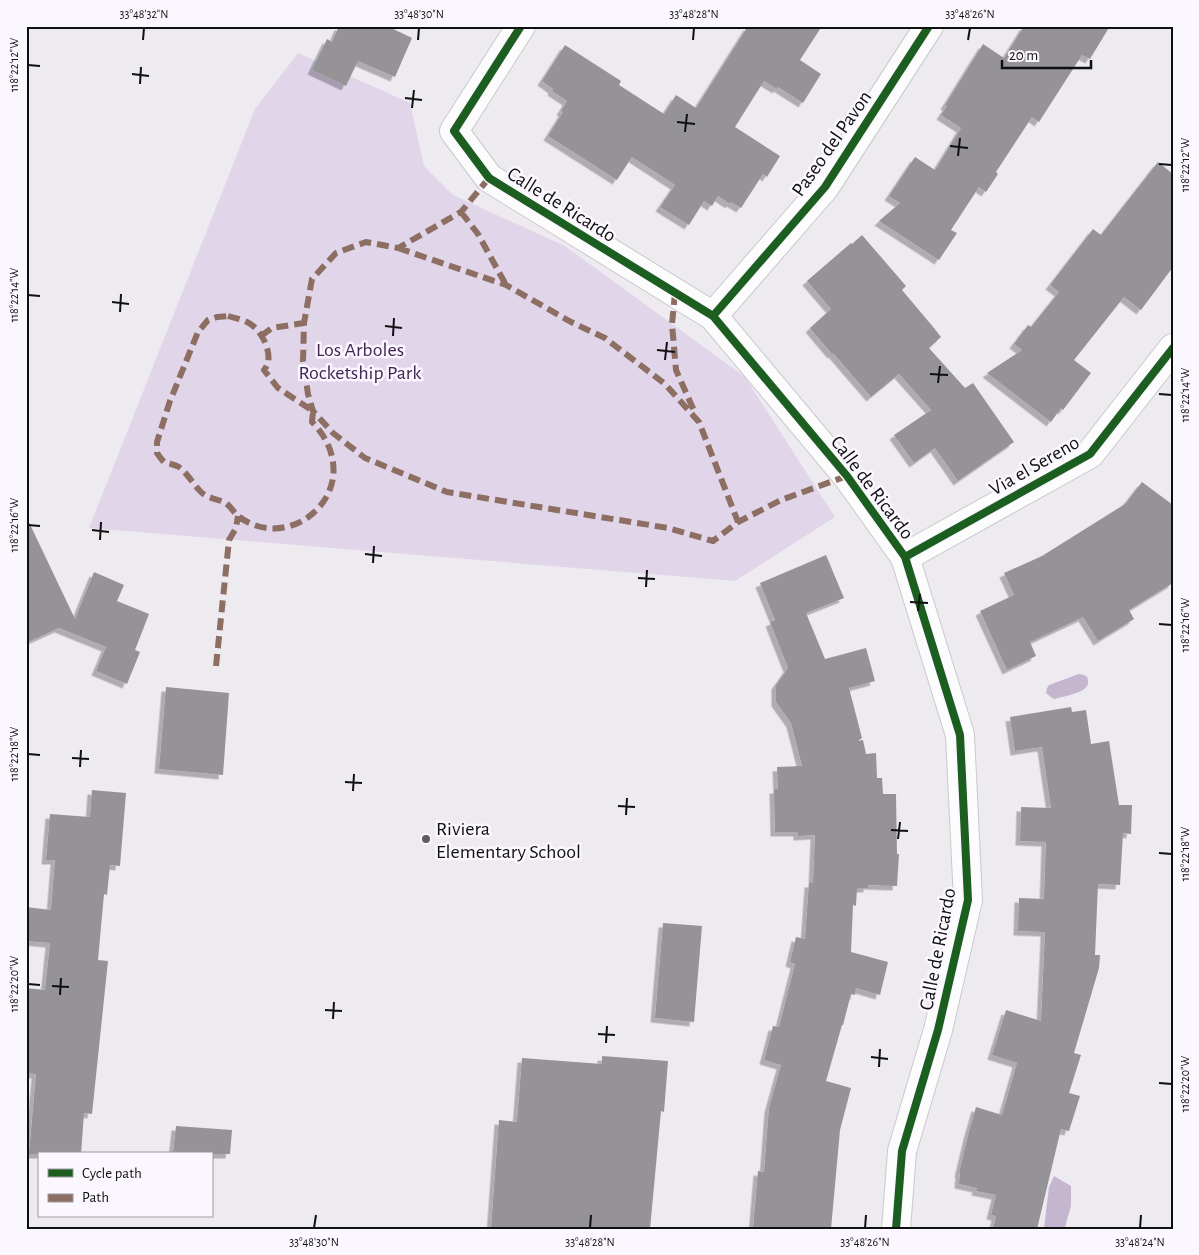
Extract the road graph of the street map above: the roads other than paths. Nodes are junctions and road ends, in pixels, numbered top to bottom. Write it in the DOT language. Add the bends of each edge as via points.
graph roads {
  1 [pos="521,26"];
  2 [pos="929,26"];
  3 [pos="713,316"];
  4 [pos="1173,348"];
  5 [pos="905,558"];
  6 [pos="896,1229"];
  1 -- 3 [label="street, Calle de Ricardo" via="454,131 489,178"];
  2 -- 3 [label="street, Paseo del Pavon" via="825,187"];
  3 -- 5 [label="street, Calle de Ricardo" via="847,476"];
  4 -- 5 [label="street, Via el Sereno" via="1090,454"];
  5 -- 6 [label="street, Calle de Ricardo" via="960,735 968,900 938,1030 902,1151"];
}
